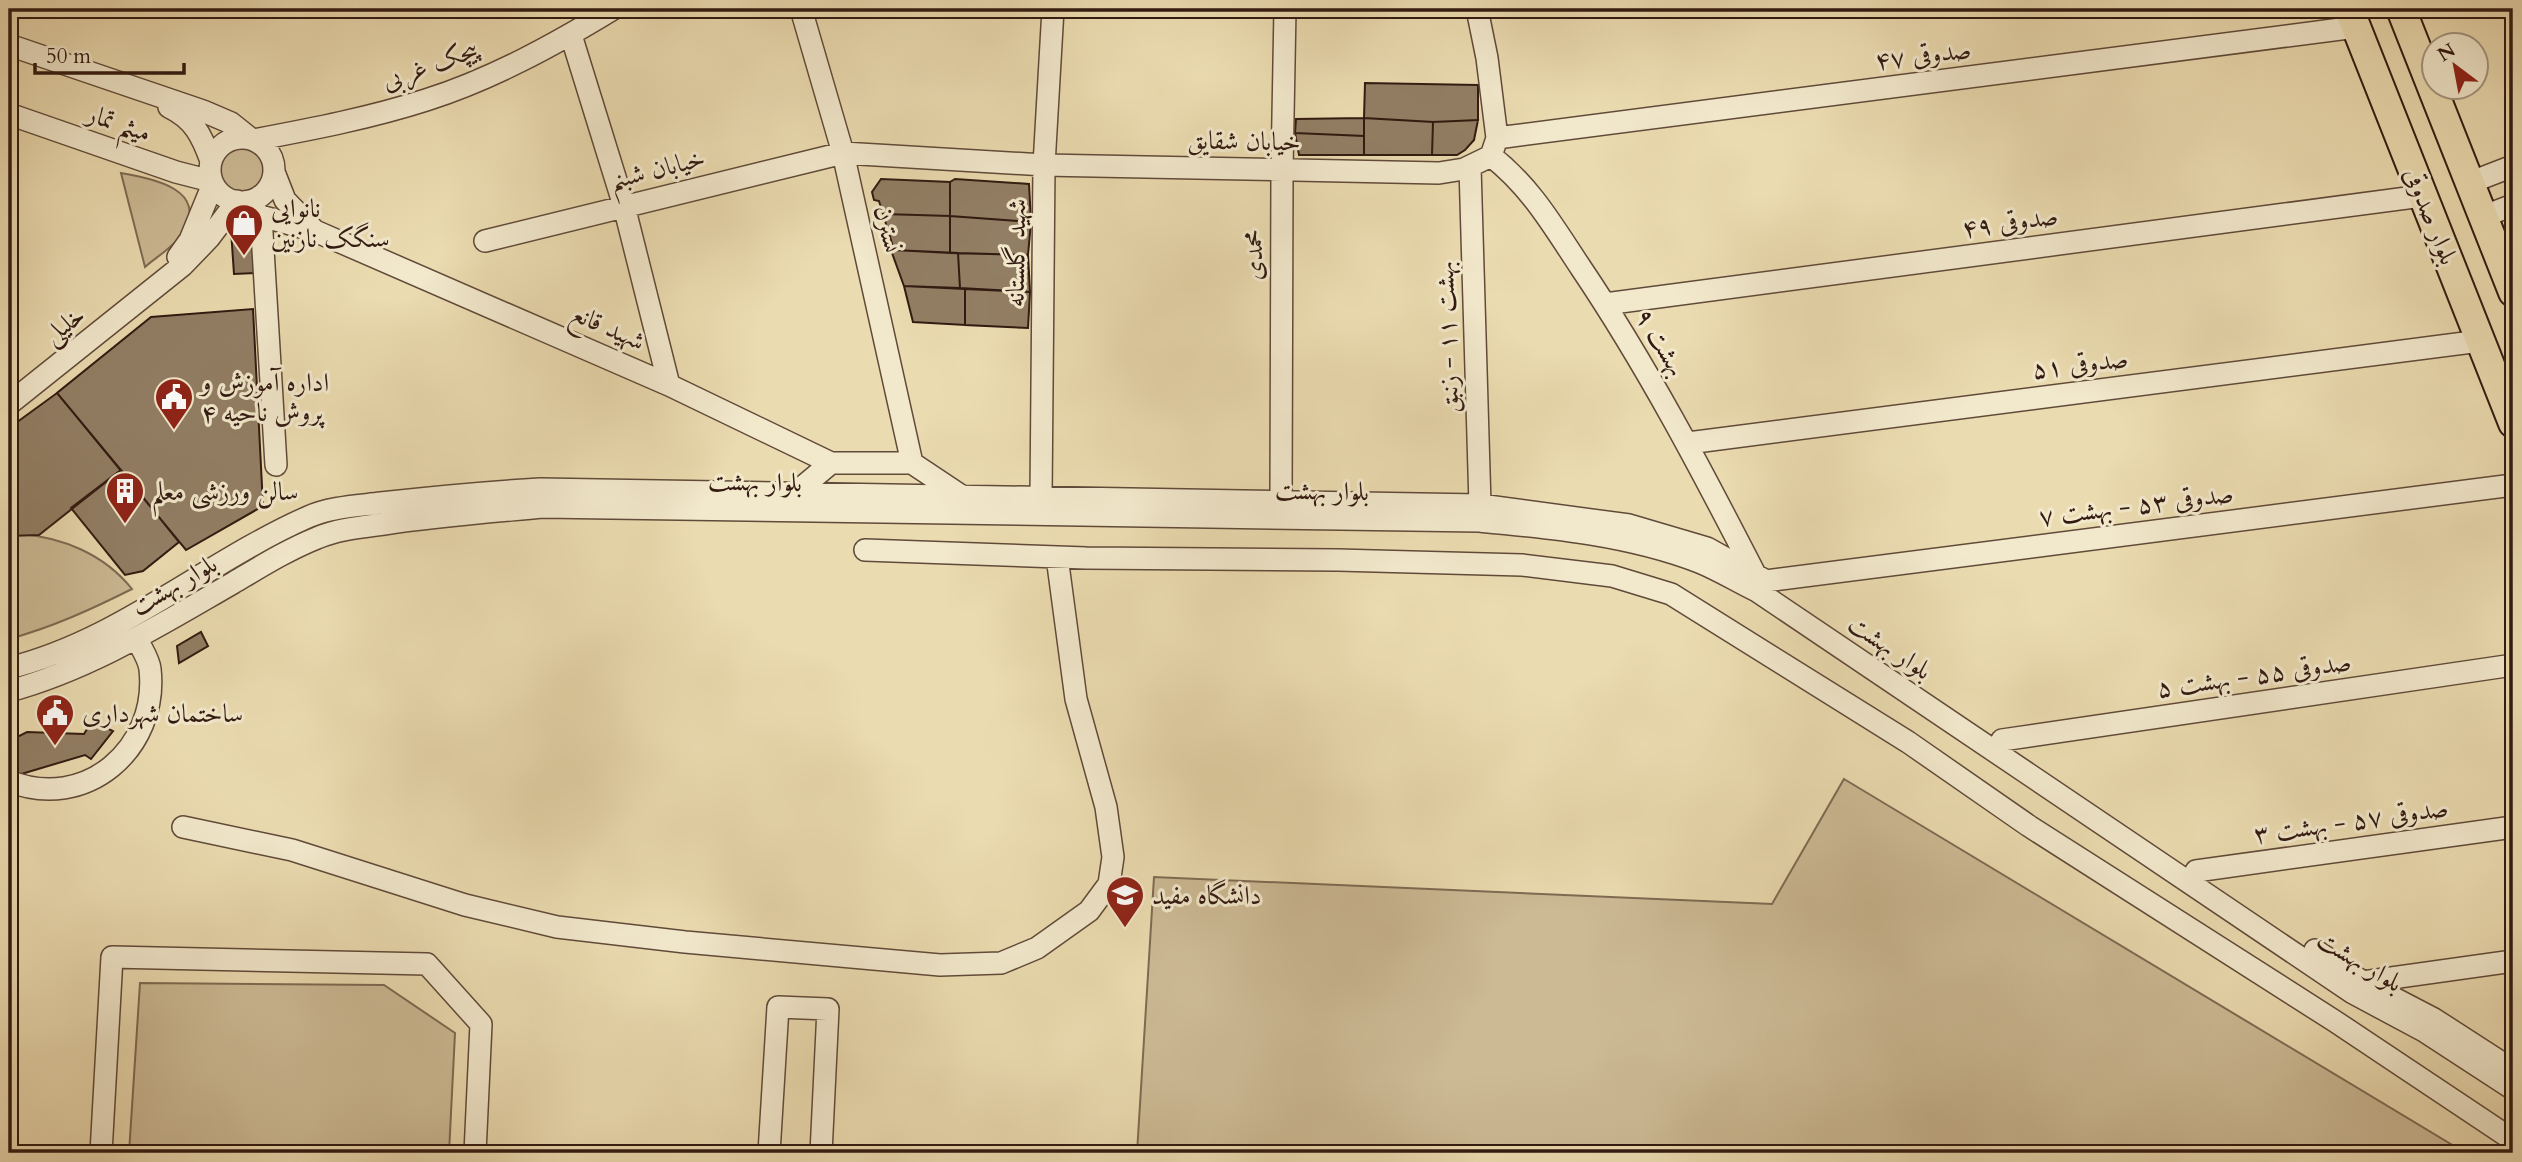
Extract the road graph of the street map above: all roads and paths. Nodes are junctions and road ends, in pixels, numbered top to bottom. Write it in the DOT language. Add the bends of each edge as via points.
graph roads {
  1 [pos="613,9"];
  2 [pos="801,9"];
  3 [pos="1053,9"];
  4 [pos="1285,9"];
  5 [pos="1477,9"];
  6 [pos="2401,9"];
  7 [pos="2352,18"];
  8 [pos="571,35"];
  9 [pos="9,45"];
  10 [pos="120,84"];
  11 [pos="9,114"];
  12 [pos="1494,147"];
  13 [pos="262,151"];
  14 [pos="843,153"];
  15 [pos="1044,165"];
  16 [pos="2513,166"];
  17 [pos="1471,167"];
  18 [pos="1282,170"];
  19 [pos="212,175"];
  20 [pos="2469,183"];
  21 [pos="2423,196"];
  22 [pos="238,202"];
  23 [pos="2513,205"];
  24 [pos="624,206"];
  25 [pos="261,216"];
  26 [pos="2482,217"];
  27 [pos="315,231"];
  28 [pos="485,241"];
  29 [pos="2513,292"];
  30 [pos="1605,304"];
  31 [pos="121,316"];
  32 [pos="2480,341"];
  33 [pos="669,384"];
  34 [pos="9,404"];
  35 [pos="2513,423"];
  36 [pos="1688,443"];
  37 [pos="831,463"];
  38 [pos="912,463"];
  39 [pos="276,465"];
  40 [pos="2513,485"];
  41 [pos="794,494"];
  42 [pos="960,495"];
  43 [pos="1041,497"];
  44 [pos="1281,502"];
  45 [pos="1480,505"];
  46 [pos="865,550"];
  47 [pos="1057,557"];
  48 [pos="1760,578"];
  49 [pos="137,639"];
  50 [pos="2513,665"];
  51 [pos="9,668"];
  52 [pos="9,691"];
  53 [pos="2002,740"];
  54 [pos="9,781"];
  55 [pos="183,827"];
  56 [pos="2513,827"];
  57 [pos="2196,871"];
  58 [pos="2513,961"];
  59 [pos="2363,982"];
  60 [pos="2513,1070"];
  61 [pos="2513,1089"];
  62 [pos="2513,1140"];
  63 [pos="101,1153"];
  64 [pos="475,1153"];
  65 [pos="769,1153"];
  66 [pos="821,1153"];
  1 -- 8 [label="street, پیچک غربی"];
  2 -- 14 [label="street, نسترن"];
  3 -- 15 [label="street, شهید گلستانه"];
  4 -- 18 [label="street, محمدی"];
  5 -- 12 [label="street" via="1487,58"];
  6 -- 20 [label="main road, بلوار صدوقی"];
  7 -- 12 [label="street, صدوقی ۴۷"];
  7 -- 21 [label="main road, بلوار صدوقی"];
  8 -- 13 [label="street, پیچک غربی" via="427,100 292,133"];
  8 -- 24 [label="street"];
  9 -- 10 [label="street, میثم تمار"];
  10 -- 13 [label="street" via="231,124"];
  10 -- 19 [label="street" via="193,122"];
  11 -- 19 [label="street, میثم تمار" via="176,172"];
  12 -- 17 [label="street, خیابان شقایق"];
  12 -- 30 [label="street, بهشت ۹" via="1530,191"];
  13 -- 19 [label="street" via="243,138 223,144 215,151"];
  13 -- 22 [label="street" via="267,190 250,201"];
  13 -- 27 [label="street" via="285,200"];
  14 -- 15 [label="street, خیابان شقایق"];
  14 -- 24 [label="street, خیابان شبنم"];
  14 -- 38 [label="street, نسترن"];
  15 -- 18 [label="street, خیابان شقایق"];
  15 -- 43 [label="street, شهید گلستانه"];
  16 -- 20 [label="street"];
  17 -- 18 [label="street, خیابان شقایق" via="1439,173"];
  17 -- 45 [label="street, بهشت ۱۱ - زنبق"];
  18 -- 44 [label="street, محمدی"];
  19 -- 22 [label="street" via="222,196"];
  19 -- 31 [label="street" via="190,240"];
  20 -- 26 [label="main road, بلوار صدوقی"];
  21 -- 30 [label="street, صدوقی ۴۹"];
  21 -- 32 [label="main road, بلوار صدوقی"];
  22 -- 25 [label="street"];
  22 -- 31 [label="street" via="183,265"];
  23 -- 26 [label="street"];
  24 -- 28 [label="street, خیابان شبنم"];
  24 -- 33 [label="street"];
  25 -- 27 [label="street"];
  25 -- 39 [label="street"];
  26 -- 29 [label="main road, بلوار صدوقی"];
  27 -- 33 [label="street, شهید قانع"];
  30 -- 36 [label="street, بهشت ۹"];
  31 -- 34 [label="street, خلیلی"];
  32 -- 35 [label="main road, بلوار صدوقی"];
  32 -- 36 [label="street, صدوقی ۵۱"];
  33 -- 37 [label="street, شهید قانع"];
  36 -- 48 [label="street, بهشت ۹"];
  37 -- 38 [label="street"];
  37 -- 41 [label="street"];
  38 -- 42 [label="street"];
  40 -- 48 [label="street, صدوقی ۵۳ - بهشت ۷"];
  41 -- 42 [label="street, بلوار بهشت"];
  41 -- 51 [label="street, بلوار بهشت" via="540,489 342,508 309,516 251,545 89,640"];
  42 -- 43 [label="street, بلوار بهشت"];
  43 -- 44 [label="street, بلوار بهشت"];
  44 -- 45 [label="street, بلوار بهشت"];
  45 -- 48 [label="street, بلوار بهشت" via="1629,525 1707,548"];
  46 -- 47 [label="street"];
  47 -- 55 [label="street" via="1076,699 1106,807 1113,857 1109,884 1089,911 1037,948 1001,963 940,965 557,927 465,905 292,850"];
  47 -- 62 [label="street" via="1522,565 1612,576 1671,594 1908,742 2029,827"];
  48 -- 53 [label="street, بلوار بهشت"];
  49 -- 52 [label="street, بلوار بهشت" via="43,682"];
  49 -- 54 [label="street" via="150,667 149,698 128,752 108,771 85,782 27,788"];
  49 -- 61 [label="street, بلوار بهشت" via="319,537 430,517 543,507 1479,521 1633,542 1700,562 1756,591 2353,993 2424,1031"];
  50 -- 53 [label="street, صدوقی ۵۵ - بهشت ۵"];
  53 -- 57 [label="street, بلوار بهشت"];
  56 -- 57 [label="street, صدوقی ۵۷ - بهشت ۳"];
  57 -- 59 [label="street, بلوار بهشت"];
  58 -- 59 [label="street"];
  59 -- 60 [label="street, بلوار بهشت" via="2434,1019"];
  63 -- 64 [label="street" via="112,957 427,964 481,1024"];
  65 -- 66 [label="street" via="778,1007 828,1009"];
}
